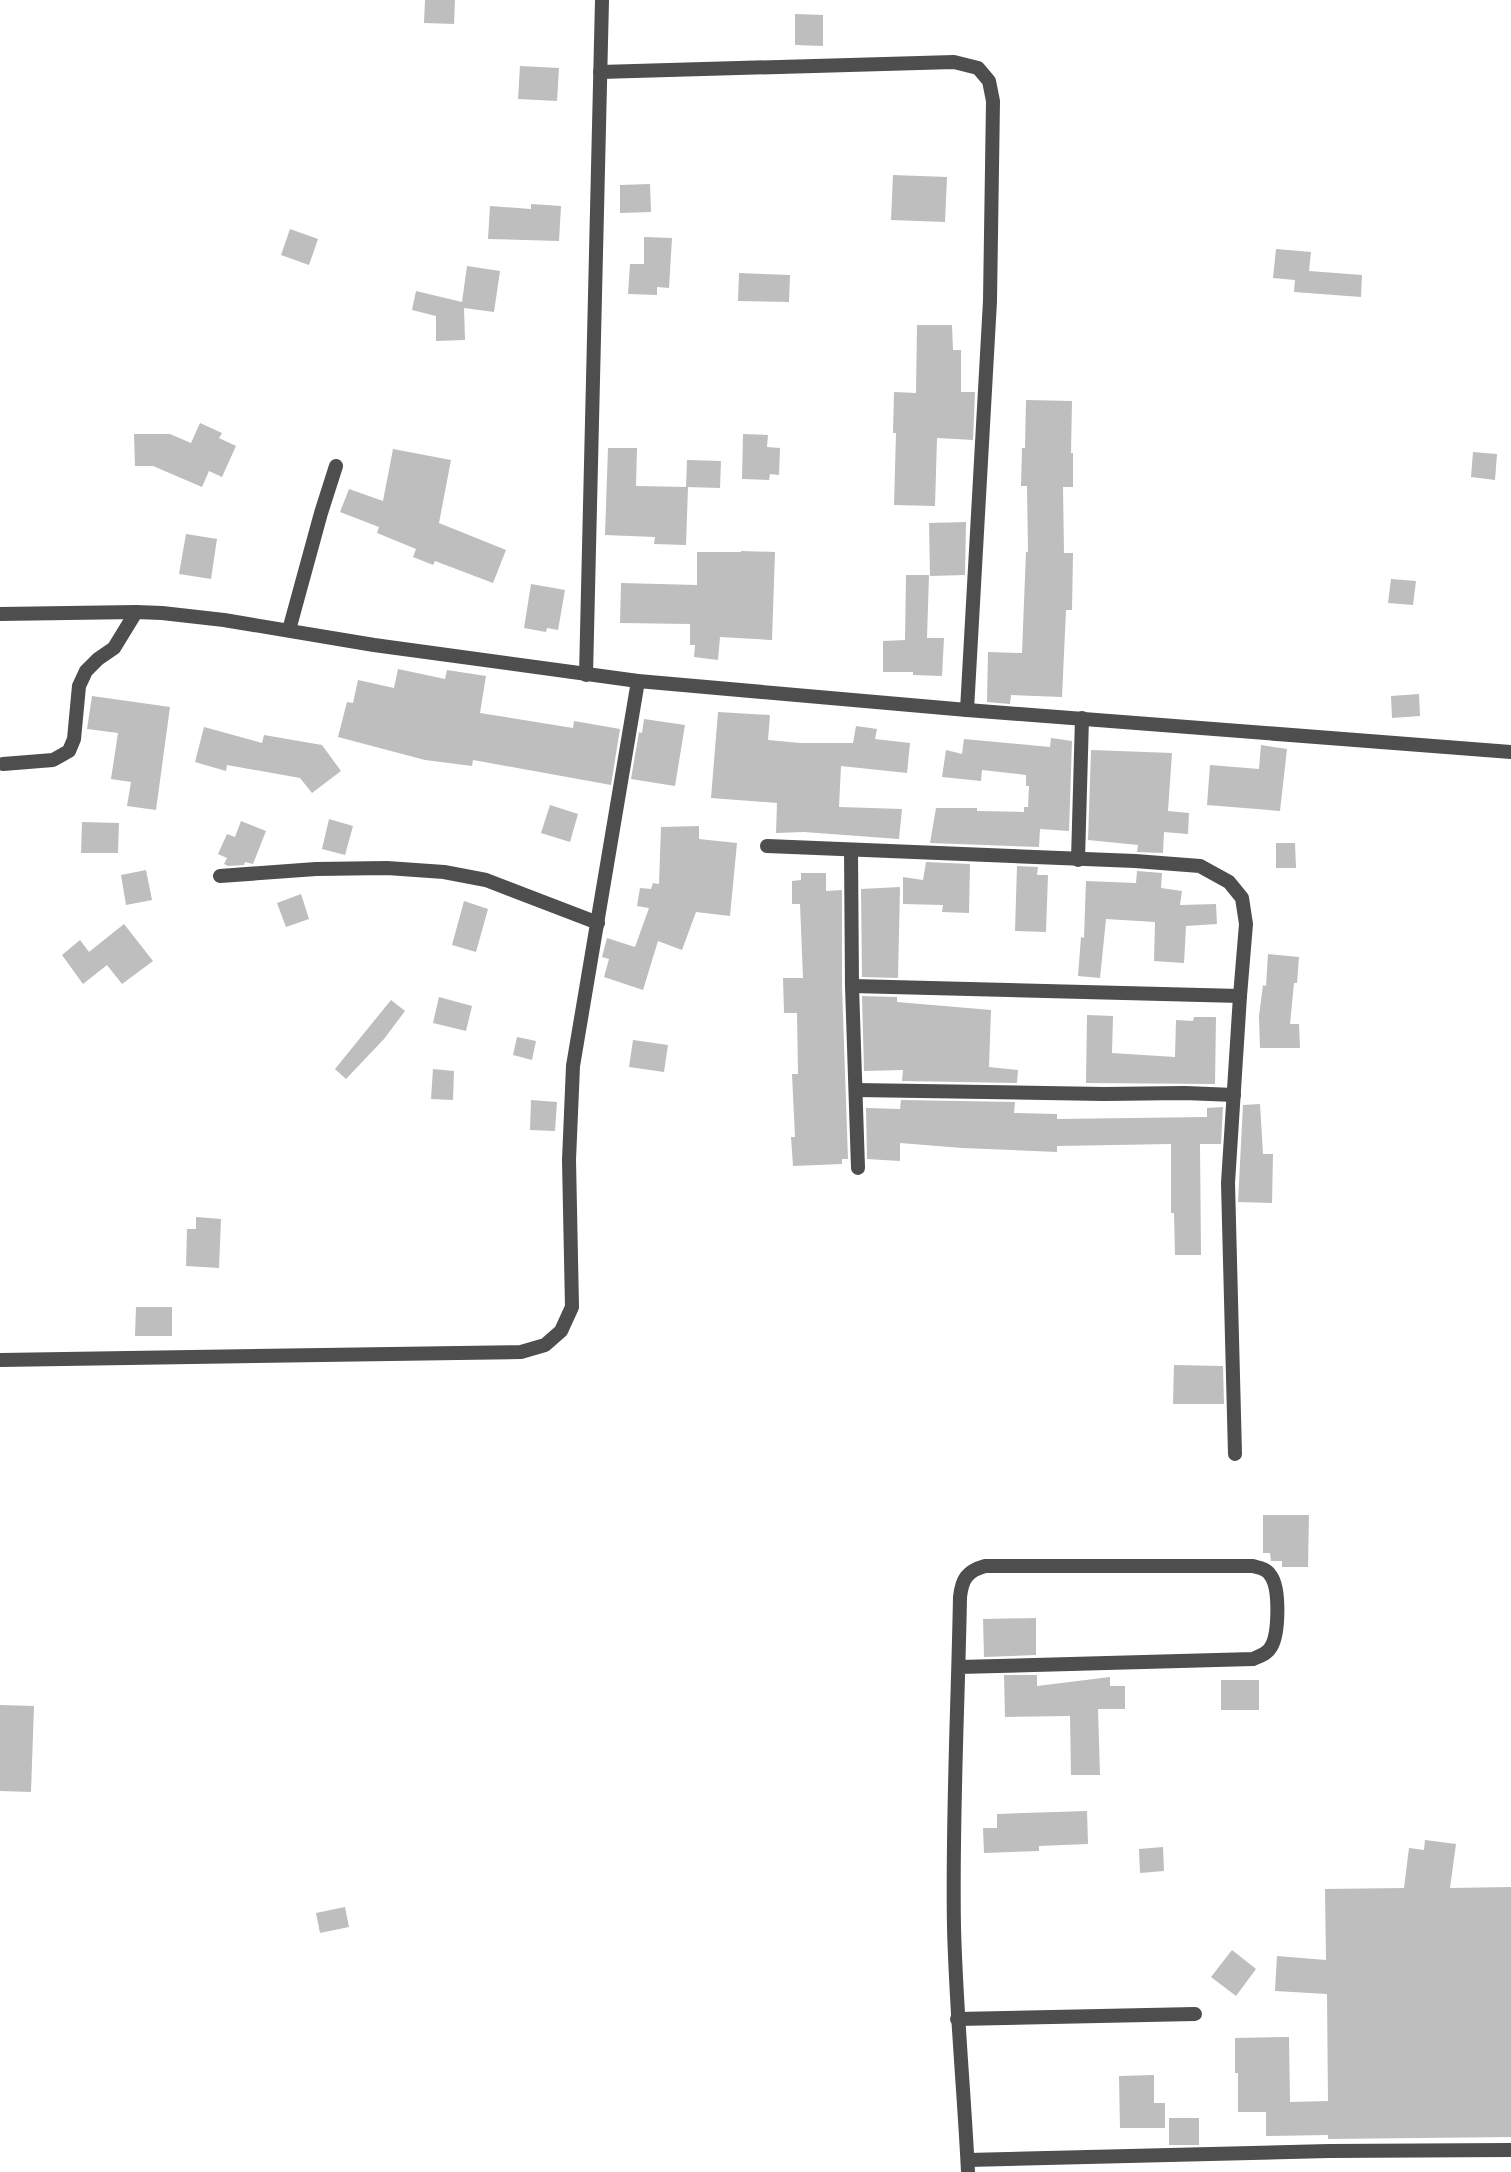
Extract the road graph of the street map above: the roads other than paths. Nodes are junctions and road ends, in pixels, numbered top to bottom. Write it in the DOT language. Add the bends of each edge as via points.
graph roads {
  1 [pos="602,0"];
  2 [pos="600,72"];
  3 [pos="337,466"];
  4 [pos="136,612"];
  5 [pos="0,614"];
  6 [pos="289,630"];
  7 [pos="586,675"];
  8 [pos="638,681"];
  9 [pos="967,710"];
  10 [pos="1082,718"];
  11 [pos="1511,752"];
  12 [pos="3,764"];
  13 [pos="767,846"];
  14 [pos="851,850"];
  15 [pos="1078,860"];
  16 [pos="220,876"];
  17 [pos="598,923"];
  18 [pos="852,986"];
  19 [pos="1240,996"];
  20 [pos="856,1090"];
  21 [pos="1234,1095"];
  22 [pos="859,1168"];
  23 [pos="0,1360"];
  24 [pos="1236,1454"];
  25 [pos="959,1667"];
  26 [pos="1195,2014"];
  27 [pos="957,2020"];
  28 [pos="1511,2150"];
  29 [pos="968,2166"];
  1 -- 2 [label="street"];
  2 -- 7 [label="street"];
  2 -- 9 [label="street" via="954,62 978,68 989,80 994,145 990,301"];
  3 -- 6 [label="street"];
  4 -- 5 [label="street"];
  4 -- 6 [label="street"];
  4 -- 12 [label="street" via="114,648 86,671 79,686 69,751 53,760"];
  6 -- 7 [label="street"];
  7 -- 8 [label="street"];
  8 -- 9 [label="street"];
  8 -- 17 [label="street"];
  9 -- 10 [label="street"];
  10 -- 11 [label="street"];
  10 -- 15 [label="street"];
  13 -- 14 [label="street"];
  14 -- 15 [label="street"];
  14 -- 18 [label="street"];
  15 -- 19 [label="street" via="1200,866 1229,882 1242,898 1247,924"];
  16 -- 17 [label="street" via="316,869 444,872 485,880"];
  17 -- 23 [label="street" via="573,1066 569,1160 572,1307 561,1331 545,1345 521,1352"];
  18 -- 19 [label="street"];
  18 -- 20 [label="street"];
  19 -- 21 [label="street"];
  20 -- 21 [label="street"];
  20 -- 22 [label="street"];
  21 -- 24 [label="street" via="1228,1195"];
  25 -- 25 [label="street" via="962,1584 966,1575 985,1566 1253,1566 1263,1568 1274,1581 1275,1632 1271,1647 1253,1660"];
  25 -- 27 [label="street" via="954,1837"];
  26 -- 27 [label="street"];
  27 -- 29 [label="street"];
  28 -- 29 [label="street" via="1329,2151"];
}
